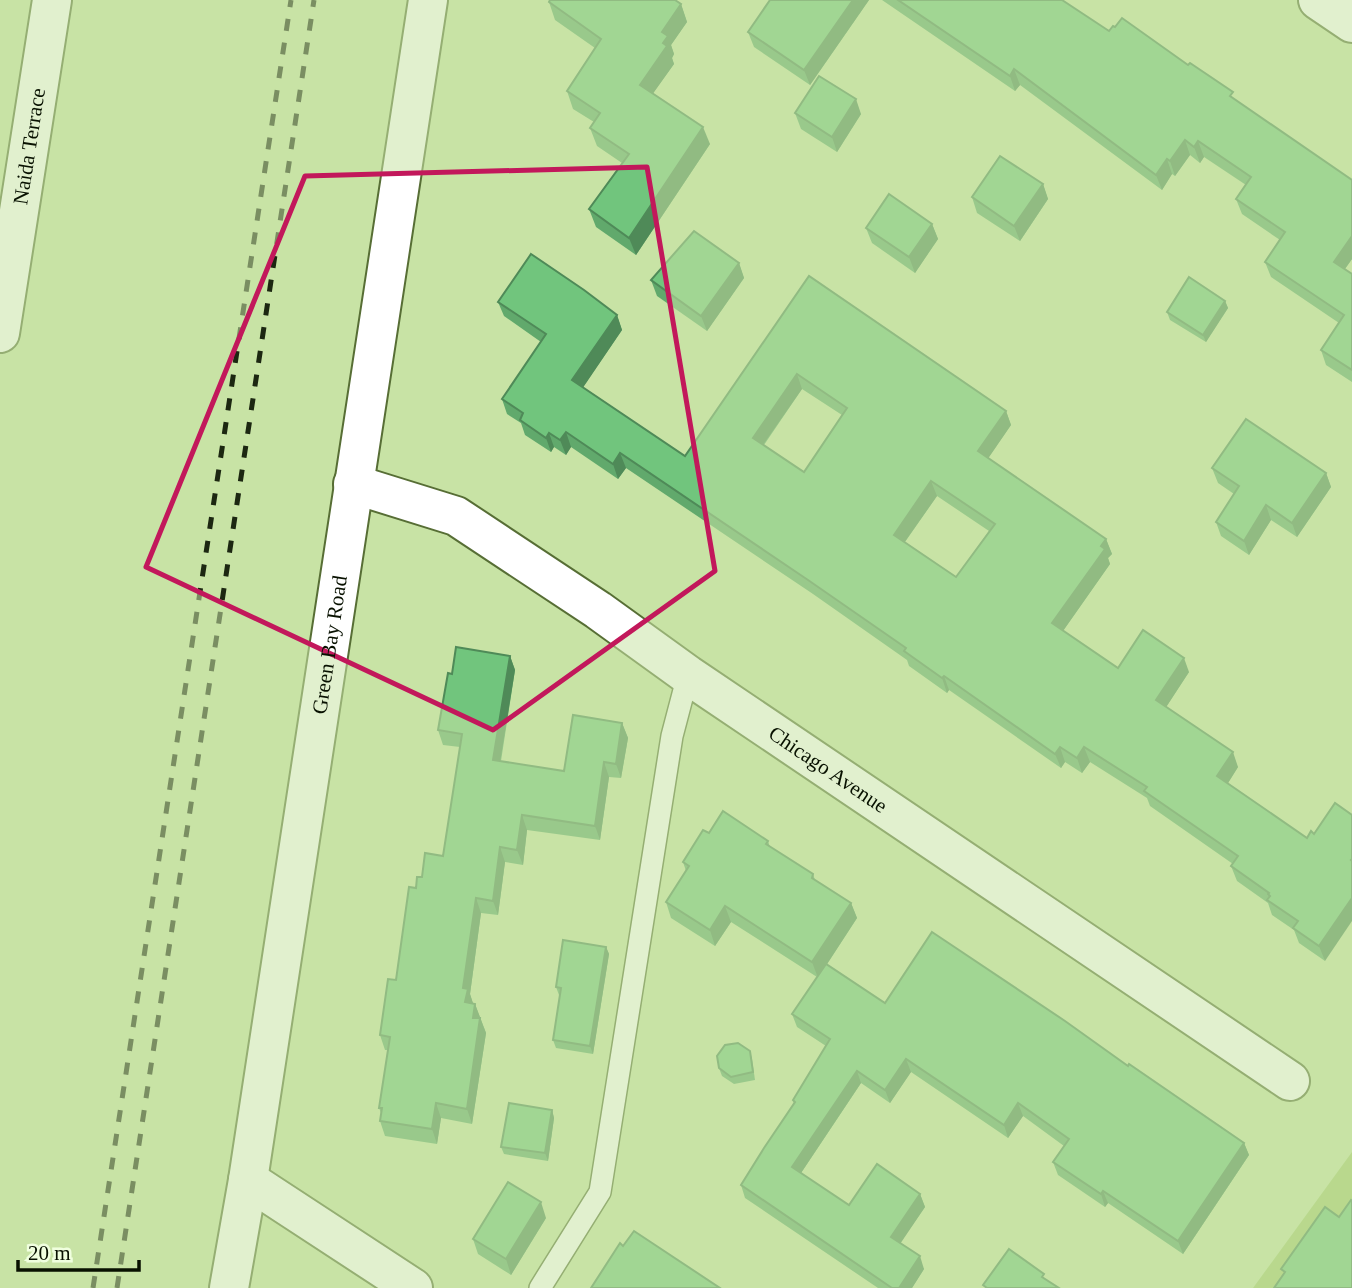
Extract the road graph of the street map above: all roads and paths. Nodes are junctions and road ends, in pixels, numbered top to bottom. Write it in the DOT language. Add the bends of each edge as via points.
graph roads {
  1 [pos="52,0"];
  2 [pos="428,0"];
  3 [pos="1318,0"];
  4 [pos="1352,23"];
  5 [pos="0,333"];
  6 [pos="353,484"];
  7 [pos="688,675"];
  8 [pos="1290,1081"];
  9 [pos="248,1180"];
  10 [pos="229,1288"];
  11 [pos="413,1288"];
  12 [pos="540,1288"];
  1 -- 5 [label="street, Naida Terrace"];
  2 -- 6 [label="street, Green Bay Road"];
  3 -- 4 [label="street"];
  6 -- 7 [label="street, Chicago Avenue" via="456,516"];
  6 -- 9 [label="street, Green Bay Road"];
  7 -- 8 [label="street, Chicago Avenue"];
  7 -- 12 [label="lane" via="672,736 600,1192"];
  9 -- 10 [label="street, Green Bay Road"];
  9 -- 11 [label="street"];
}
